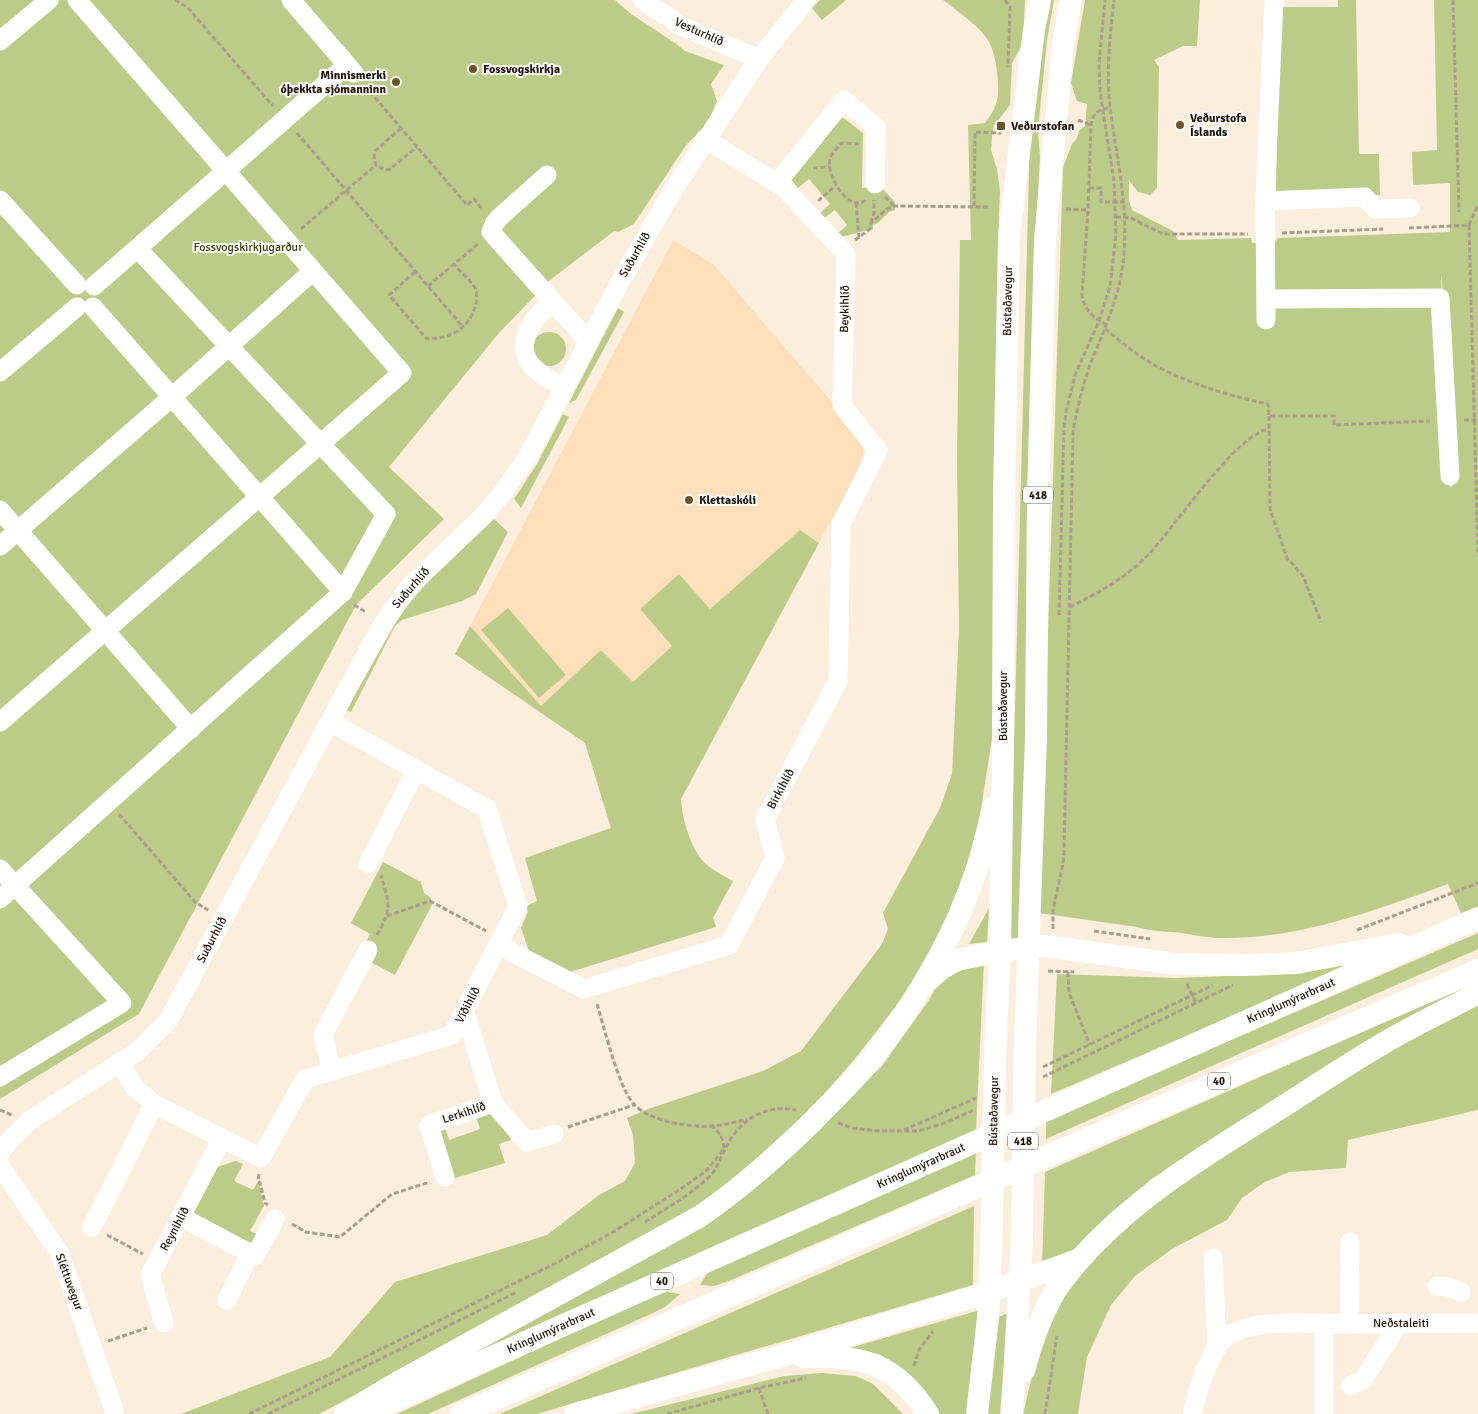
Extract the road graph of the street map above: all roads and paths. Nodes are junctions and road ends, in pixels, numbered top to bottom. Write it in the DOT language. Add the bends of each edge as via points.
graph roads {
  1 [pos="49,0"];
  2 [pos="77,0"];
  3 [pos="176,0"];
  4 [pos="291,0"];
  5 [pos="642,0"];
  6 [pos="806,0"];
  7 [pos="1005,0"];
  8 [pos="1034,0"];
  9 [pos="1040,0"];
  10 [pos="1070,0"];
  11 [pos="1105,0"];
  12 [pos="1114,0"];
  13 [pos="1274,0"];
  14 [pos="1453,0"];
  15 [pos="1034,30"];
  16 [pos="0,41"];
  17 [pos="759,59"];
  18 [pos="350,69"];
  19 [pos="1008,72"];
  20 [pos="1110,107"];
  21 [pos="1103,109"];
  22 [pos="285,119"];
  23 [pos="1078,120"];
  24 [pos="1091,125"];
  25 [pos="1001,127"];
  26 [pos="401,128"];
  27 [pos="705,139"];
  28 [pos="876,143"];
  29 [pos="417,147"];
  30 [pos="376,165"];
  31 [pos="225,172"];
  32 [pos="547,175"];
  33 [pos="777,183"];
  34 [pos="1089,188"];
  35 [pos="346,191"];
  36 [pos="875,191"];
  37 [pos="0,200"];
  38 [pos="1266,201"];
  39 [pos="1115,202"];
  40 [pos="1124,202"];
  41 [pos="856,203"];
  42 [pos="1478,205"];
  43 [pos="894,206"];
  44 [pos="974,206"];
  45 [pos="990,207"];
  46 [pos="1410,208"];
  47 [pos="1060,209"];
  48 [pos="1088,210"];
  49 [pos="1459,212"];
  50 [pos="1116,217"];
  51 [pos="1125,217"];
  52 [pos="871,223"];
  53 [pos="1469,225"];
  54 [pos="493,228"];
  55 [pos="1391,228"];
  56 [pos="1401,228"];
  57 [pos="1265,234"];
  58 [pos="859,237"];
  59 [pos="286,242"];
  60 [pos="138,249"];
  61 [pos="846,254"];
  62 [pos="454,264"];
  63 [pos="312,271"];
  64 [pos="416,272"];
  65 [pos="85,285"];
  66 [pos="428,286"];
  67 [pos="1266,299"];
  68 [pos="555,304"];
  69 [pos="85,307"];
  70 [pos="1266,320"];
  71 [pos="1099,321"];
  72 [pos="1106,327"];
  73 [pos="463,328"];
  74 [pos="588,341"];
  75 [pos="229,346"];
  76 [pos="0,372"];
  77 [pos="563,388"];
  78 [pos="172,397"];
  79 [pos="1268,416"];
  80 [pos="1447,420"];
  81 [pos="1476,420"];
  82 [pos="1269,429"];
  83 [pos="320,444"];
  84 [pos="878,451"];
  85 [pos="1450,476"];
  86 [pos="259,497"];
  87 [pos="0,510"];
  88 [pos="18,531"];
  89 [pos="0,546"];
  90 [pos="1478,553"];
  91 [pos="343,592"];
  92 [pos="1070,607"];
  93 [pos="1059,618"];
  94 [pos="1321,622"];
  95 [pos="105,631"];
  96 [pos="0,722"];
  97 [pos="330,722"];
  98 [pos="191,729"];
  99 [pos="1003,740"];
  100 [pos="416,770"];
  101 [pos="109,802"];
  102 [pos="368,864"];
  103 [pos="0,869"];
  104 [pos="1478,883"];
  105 [pos="15,886"];
  106 [pos="0,899"];
  107 [pos="208,911"];
  108 [pos="387,916"];
  109 [pos="1478,918"];
  110 [pos="1354,931"];
  111 [pos="1053,936"];
  112 [pos="1435,937"];
  113 [pos="500,942"];
  114 [pos="1028,948"];
  115 [pos="368,950"];
  116 [pos="1000,952"];
  117 [pos="1240,965"];
  118 [pos="1478,970"];
  119 [pos="1068,972"];
  120 [pos="1217,983"];
  121 [pos="923,985"];
  122 [pos="592,987"];
  123 [pos="1478,993"];
  124 [pos="464,1013"];
  125 [pos="1090,1044"];
  126 [pos="120,1064"];
  127 [pos="1039,1069"];
  128 [pos="332,1071"];
  129 [pos="0,1077"];
  130 [pos="1041,1078"];
  131 [pos="980,1096"];
  132 [pos="154,1104"];
  133 [pos="493,1104"];
  134 [pos="634,1105"];
  135 [pos="982,1106"];
  136 [pos="804,1111"];
  137 [pos="751,1117"];
  138 [pos="833,1121"];
  139 [pos="711,1126"];
  140 [pos="562,1130"];
  141 [pos="904,1130"];
  142 [pos="222,1139"];
  143 [pos="724,1149"];
  144 [pos="0,1153"];
  145 [pos="261,1158"];
  146 [pos="0,1166"];
  147 [pos="445,1177"];
  148 [pos="280,1215"];
  149 [pos="181,1217"];
  150 [pos="644,1223"];
  151 [pos="92,1227"];
  152 [pos="1350,1242"];
  153 [pos="250,1254"];
  154 [pos="1213,1258"];
  155 [pos="1082,1259"];
  156 [pos="158,1262"];
  157 [pos="1020,1281"];
  158 [pos="1437,1286"];
  159 [pos="523,1289"];
  160 [pos="989,1292"];
  161 [pos="1461,1292"];
  162 [pos="227,1300"];
  163 [pos="164,1323"];
  164 [pos="1324,1323"];
  165 [pos="1399,1323"];
  166 [pos="1478,1323"];
  167 [pos="1349,1324"];
  168 [pos="939,1326"];
  169 [pos="1058,1333"];
  170 [pos="92,1346"];
  171 [pos="1217,1347"];
  172 [pos="785,1355"];
  173 [pos="912,1372"];
  174 [pos="807,1378"];
  175 [pos="1351,1385"];
  176 [pos="759,1388"];
  177 [pos="114,1410"];
  178 [pos="249,1414"];
  179 [pos="268,1414"];
  180 [pos="345,1414"];
  181 [pos="364,1414"];
  182 [pos="461,1414"];
  183 [pos="574,1414"];
  184 [pos="667,1414"];
  185 [pos="768,1414"];
  186 [pos="928,1414"];
  187 [pos="977,1414"];
  188 [pos="1012,1414"];
  189 [pos="1045,1414"];
  190 [pos="1192,1414"];
  191 [pos="1324,1414"];
  1 -- 16 [label="street"];
  2 -- 31 [label="street"];
  3 -- 22 [label="path" via="187,7"];
  4 -- 18 [label="street"];
  5 -- 17 [label="street, Vesturhlíð" via="683,27"];
  6 -- 17 [label="street, Suðurhlíð"];
  7 -- 19 [label="path" via="1010,7"];
  8 -- 15 [label="main road"];
  9 -- 15 [label="main road, Bústaðavegur / 418"];
  10 -- 114 [label="main road, 418" via="1063,42 1045,241 1036,737"];
  11 -- 21 [label="path" via="1099,63"];
  12 -- 20 [label="path" via="1108,79"];
  13 -- 38 [label="street"];
  14 -- 49 [label="path"];
  15 -- 99 [label="main road, Bústaðavegur / 418" via="1009,236"];
  17 -- 27 [label="street, Suðurhlíð"];
  18 -- 22 [label="street"];
  18 -- 26 [label="path"];
  20 -- 21 [label="path"];
  20 -- 40 [label="path"];
  21 -- 24 [label="path" via="1093,115"];
  21 -- 39 [label="path"];
  22 -- 31 [label="street"];
  22 -- 35 [label="path"];
  23 -- 24 [label="path"];
  24 -- 34 [label="path"];
  25 -- 44 [label="path" via="1000,133 975,132"];
  26 -- 29 [label="path"];
  26 -- 30 [label="path" via="375,151"];
  27 -- 33 [label="street"];
  27 -- 74 [label="street, Suðurhlíð"];
  28 -- 33 [label="street" via="876,127 844,100"];
  28 -- 36 [label="street"];
  28 -- 41 [label="path" via="842,143 831,157 830,168 836,186"];
  29 -- 30 [label="path" via="390,169"];
  29 -- 54 [label="path" via="467,205 474,199"];
  30 -- 35 [label="path"];
  31 -- 59 [label="street"];
  31 -- 60 [label="street"];
  32 -- 54 [label="street" via="500,217"];
  33 -- 61 [label="street"];
  34 -- 39 [label="path" via="1100,188 1101,202"];
  34 -- 48 [label="path"];
  35 -- 59 [label="path"];
  35 -- 64 [label="path"];
  36 -- 41 [label="path" via="865,201"];
  36 -- 43 [label="path"];
  36 -- 52 [label="path"];
  37 -- 65 [label="street"];
  38 -- 46 [label="street" via="1365,197 1375,209"];
  38 -- 57 [label="street"];
  39 -- 40 [label="path"];
  39 -- 50 [label="path"];
  40 -- 51 [label="path"];
  41 -- 58 [label="path"];
  42 -- 53 [label="path"];
  43 -- 44 [label="path"];
  43 -- 52 [label="path"];
  44 -- 45 [label="path"];
  47 -- 48 [label="path"];
  48 -- 71 [label="path" via="1082,295 1083,304"];
  50 -- 51 [label="path"];
  50 -- 71 [label="path" via="1110,288"];
  51 -- 57 [label="path" via="1163,234"];
  51 -- 72 [label="path" via="1118,293"];
  52 -- 58 [label="path" via="870,229"];
  53 -- 56 [label="path"];
  53 -- 81 [label="path"];
  54 -- 62 [label="path"];
  54 -- 68 [label="street"];
  55 -- 57 [label="path"];
  57 -- 67 [label="street"];
  58 -- 61 [label="path" via="848,246"];
  59 -- 63 [label="street"];
  60 -- 65 [label="street"];
  60 -- 75 [label="street"];
  61 -- 84 [label="street, Beykihlíð" via="842,405"];
  62 -- 66 [label="path"];
  62 -- 73 [label="path" via="476,289 474,310"];
  63 -- 75 [label="street"];
  63 -- 83 [label="street" via="402,373"];
  64 -- 66 [label="path"];
  64 -- 73 [label="path" via="389,296 426,338 446,337"];
  65 -- 69 [label="street" via="73,290 72,296 73,302"];
  66 -- 73 [label="path"];
  67 -- 70 [label="street"];
  67 -- 80 [label="street" via="1440,298"];
  68 -- 74 [label="street"];
  68 -- 77 [label="street" via="530,326 524,350 534,368"];
  69 -- 76 [label="street"];
  69 -- 78 [label="street"];
  71 -- 72 [label="path"];
  71 -- 93 [label="path" via="1075,375 1066,412"];
  72 -- 79 [label="path" via="1134,351 1161,368 1216,391 1268,404"];
  72 -- 92 [label="path" via="1080,397 1073,432"];
  74 -- 77 [label="street, Suðurhlíð"];
  75 -- 78 [label="street"];
  75 -- 83 [label="street"];
  77 -- 97 [label="street, Suðurhlíð" via="527,458 504,491 395,605"];
  78 -- 86 [label="street"];
  78 -- 88 [label="street"];
  79 -- 80 [label="path" via="1334,416 1334,425"];
  79 -- 82 [label="path"];
  80 -- 81 [label="path"];
  80 -- 85 [label="street"];
  81 -- 90 [label="path"];
  82 -- 92 [label="path" via="1261,430 1237,450 1149,554 1129,572 1105,590"];
  82 -- 94 [label="path" via="1270,509 1287,558 1303,576"];
  83 -- 86 [label="street"];
  83 -- 91 [label="street" via="386,514"];
  84 -- 122 [label="street, Birkihlíð" via="840,524 838,681 765,819 775,858 729,945"];
  86 -- 91 [label="street"];
  86 -- 95 [label="street"];
  87 -- 88 [label="street"];
  88 -- 89 [label="street"];
  88 -- 95 [label="street"];
  91 -- 98 [label="street"];
  92 -- 111 [label="path" via="1064,853 1053,910"];
  95 -- 96 [label="street"];
  95 -- 98 [label="street"];
  97 -- 100 [label="street, Víðihlíð"];
  97 -- 126 [label="street, Suðurhlíð" via="168,1020 138,1051"];
  98 -- 101 [label="street"];
  99 -- 116 [label="main road, Bústaðavegur / 418"];
  99 -- 121 [label="main road" via="993,811 978,865 966,901"];
  100 -- 102 [label="street"];
  100 -- 113 [label="street, Víðihlíð" via="487,809 518,906"];
  101 -- 105 [label="street"];
  101 -- 107 [label="path" via="195,902"];
  102 -- 108 [label="path" via="379,870 388,902"];
  103 -- 105 [label="street"];
  104 -- 110 [label="path"];
  105 -- 106 [label="street"];
  105 -- 129 [label="street" via="122,1003"];
  108 -- 113 [label="path" via="430,902"];
  108 -- 115 [label="path"];
  109 -- 112 [label="main road, Kringlumýrarbraut / 40"];
  112 -- 117 [label="main road" via="1296,963"];
  112 -- 181 [label="main road, Kringlumýrarbraut / 40"];
  113 -- 122 [label="street" via="584,989"];
  113 -- 124 [label="street, Víðihlíð"];
  114 -- 116 [label="main road"];
  114 -- 117 [label="main road" via="1062,947 1176,964"];
  114 -- 157 [label="main road, 418"];
  115 -- 128 [label="street" via="323,1035"];
  116 -- 121 [label="main road" via="957,960"];
  116 -- 160 [label="main road, Bústaðavegur / 418"];
  117 -- 130 [label="path" via="1238,980 1231,986"];
  118 -- 182 [label="main road, 40"];
  119 -- 125 [label="path" via="1070,993"];
  120 -- 125 [label="path"];
  121 -- 180 [label="main road" via="853,1080 785,1148 729,1196 659,1240"];
  122 -- 134 [label="path" via="622,1083"];
  123 -- 155 [label="main road" via="1385,1042 1212,1151 1129,1212"];
  124 -- 128 [label="street, Víðihlíð" via="452,1035"];
  124 -- 133 [label="street, Lerkihlíð"];
  125 -- 127 [label="path"];
  126 -- 132 [label="street" via="135,1088"];
  126 -- 144 [label="street, Suðurhlíð" via="29,1121"];
  128 -- 145 [label="street, Víðihlíð" via="305,1079"];
  131 -- 141 [label="path"];
  132 -- 142 [label="street"];
  132 -- 151 [label="street"];
  133 -- 140 [label="street, Lerkihlíð" via="527,1142"];
  133 -- 147 [label="street, Lerkihlíð" via="429,1125"];
  134 -- 139 [label="path" via="666,1121"];
  134 -- 140 [label="path"];
  135 -- 141 [label="path" via="931,1129"];
  136 -- 137 [label="path" via="775,1110"];
  137 -- 139 [label="path"];
  137 -- 143 [label="path" via="738,1128"];
  138 -- 141 [label="path" via="852,1128"];
  139 -- 143 [label="path" via="721,1134"];
  142 -- 145 [label="street"];
  142 -- 149 [label="street, Reynihlíð"];
  143 -- 150 [label="path" via="709,1177"];
  143 -- 178 [label="path" via="706,1171 615,1231"];
  145 -- 148 [label="path" via="258,1181 265,1203"];
  146 -- 170 [label="street, Sléttuvegur" via="59,1252"];
  147 -- 148 [label="path" via="392,1194 340,1237 306,1232"];
  148 -- 153 [label="street" via="255,1256"];
  149 -- 153 [label="street"];
  149 -- 156 [label="street, Reynihlíð"];
  151 -- 156 [label="path"];
  152 -- 167 [label="street"];
  153 -- 162 [label="street"];
  154 -- 171 [label="street"];
  155 -- 157 [label="main road"];
  155 -- 188 [label="main road" via="1060,1285 1040,1323 1030,1346"];
  156 -- 163 [label="street, Reynihlíð" via="150,1275"];
  157 -- 160 [label="main road"];
  157 -- 188 [label="main road"];
  158 -- 161 [label="street"];
  159 -- 179 [label="path"];
  160 -- 172 [label="main road"];
  160 -- 187 [label="main road, Bústaðavegur"];
  163 -- 170 [label="path"];
  164 -- 167 [label="street, Neðstaleiti"];
  164 -- 171 [label="street, Neðstaleiti" via="1284,1323 1243,1330 1229,1336"];
  164 -- 191 [label="street"];
  165 -- 166 [label="street, Neðstaleiti"];
  165 -- 167 [label="street, Neðstaleiti"];
  165 -- 175 [label="street" via="1363,1380"];
  168 -- 173 [label="path" via="926,1338"];
  169 -- 189 [label="path"];
  170 -- 177 [label="street, Sléttuvegur"];
  171 -- 190 [label="street"];
  172 -- 183 [label="main road"];
  172 -- 186 [label="main road" via="798,1358 844,1357 874,1364 903,1384"];
  174 -- 176 [label="path"];
  176 -- 184 [label="path"];
  176 -- 185 [label="path"];
}
